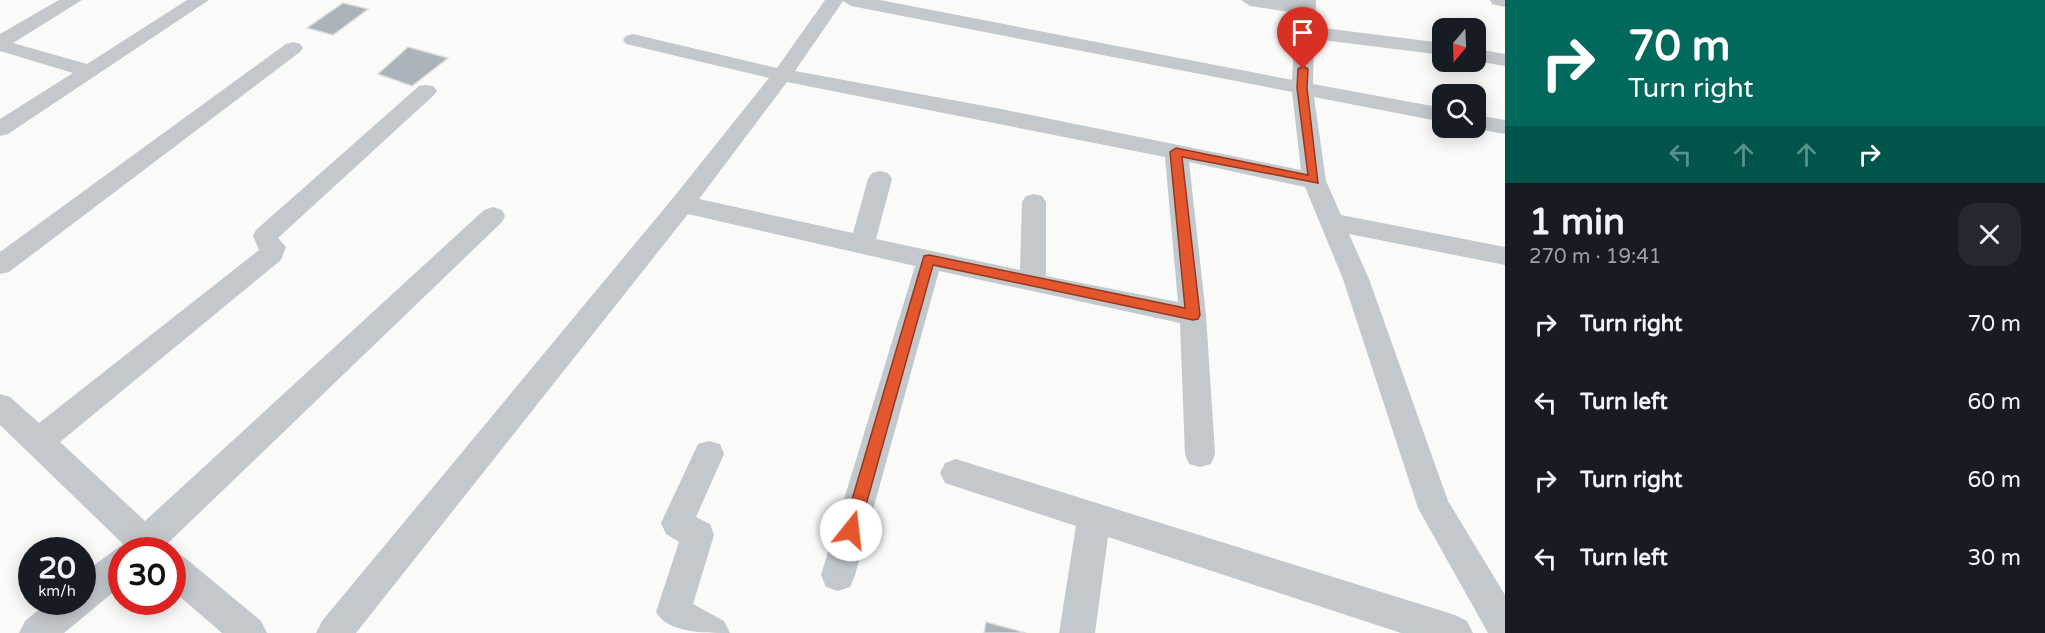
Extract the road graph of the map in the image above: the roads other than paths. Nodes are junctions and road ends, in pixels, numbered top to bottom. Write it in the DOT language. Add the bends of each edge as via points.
graph roads {
  1 [pos="73,0"];
  2 [pos="200,0"];
  3 [pos="834,0"];
  4 [pos="851,0"];
  5 [pos="1250,0"];
  6 [pos="1499,0"];
  7 [pos="1505,1"];
  8 [pos="1306,5"];
  9 [pos="1305,32"];
  10 [pos="633,40"];
  11 [pos="0,43"];
  12 [pos="293,48"];
  13 [pos="1432,48"];
  14 [pos="1486,57"];
  15 [pos="1505,60"];
  16 [pos="90,71"];
  17 [pos="782,75"];
  18 [pos="1302,88"];
  19 [pos="426,92"];
  20 [pos="1432,114"];
  21 [pos="1486,124"];
  22 [pos="1505,127"];
  23 [pos="0,129"];
  24 [pos="1176,152"];
  25 [pos="880,179"];
  26 [pos="1314,181"];
  27 [pos="1034,202"];
  28 [pos="682,204"];
  29 [pos="493,216"];
  30 [pos="1334,222"];
  31 [pos="861,245"];
  32 [pos="1505,256"];
  33 [pos="929,260"];
  34 [pos="0,265"];
  35 [pos="1033,284"];
  36 [pos="1193,315"];
  37 [pos="0,406"];
  38 [pos="38,442"];
  39 [pos="709,454"];
  40 [pos="1200,454"];
  41 [pos="956,473"];
  42 [pos="1094,517"];
  43 [pos="125,537"];
  44 [pos="155,537"];
  45 [pos="838,575"];
  46 [pos="108,576"];
  47 [pos="186,579"];
  48 [pos="96,585"];
  49 [pos="59,615"];
  50 [pos="666,623"];
  51 [pos="1505,628"];
  52 [pos="37,633"];
  53 [pos="249,633"];
  54 [pos="334,633"];
  55 [pos="712,633"];
  56 [pos="1077,633"];
  57 [pos="1455,633"];
  1 -- 11 [label="street"];
  2 -- 16 [label="street"];
  3 -- 17 [label="street"];
  4 -- 18 [label="street"];
  5 -- 8 [label="street"];
  6 -- 7 [label="street"];
  8 -- 9 [label="street"];
  9 -- 13 [label="street"];
  9 -- 18 [label="street"];
  10 -- 17 [label="street"];
  11 -- 16 [label="street"];
  12 -- 34 [label="street"];
  14 -- 15 [label="street"];
  16 -- 23 [label="street"];
  17 -- 24 [label="street"];
  17 -- 28 [label="street"];
  18 -- 20 [label="street"];
  18 -- 26 [label="street"];
  19 -- 38 [label="street" via="265,236 273,247 266,258"];
  21 -- 22 [label="street"];
  24 -- 26 [label="street"];
  24 -- 36 [label="street"];
  25 -- 31 [label="street"];
  26 -- 30 [label="street"];
  27 -- 35 [label="street"];
  28 -- 31 [label="street"];
  28 -- 54 [label="street"];
  29 -- 44 [label="street"];
  30 -- 32 [label="street"];
  30 -- 51 [label="street" via="1434,508"];
  31 -- 33 [label="street"];
  33 -- 35 [label="street"];
  33 -- 45 [label="street"];
  35 -- 36 [label="street"];
  36 -- 40 [label="street"];
  37 -- 38 [label="street"];
  38 -- 43 [label="street"];
  39 -- 50 [label="street" via="677,523 698,535"];
  41 -- 42 [label="street"];
  42 -- 56 [label="street"];
  42 -- 57 [label="street"];
  46 -- 48 [label="street"];
  47 -- 53 [label="street"];
  49 -- 52 [label="street"];
  50 -- 55 [label="street"];
}
